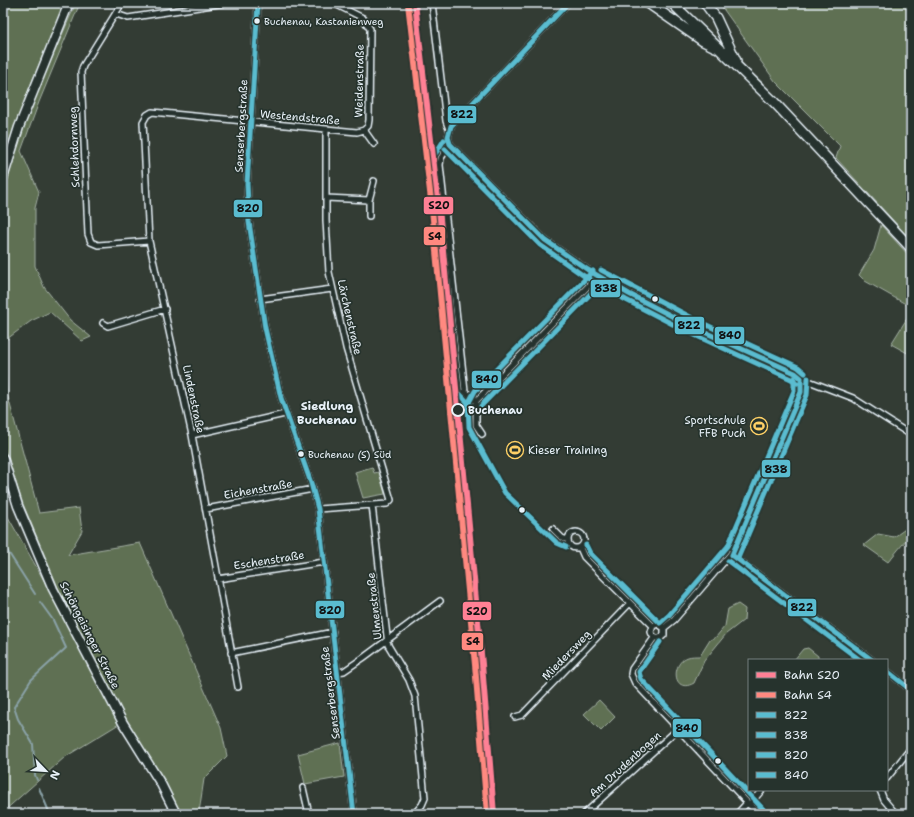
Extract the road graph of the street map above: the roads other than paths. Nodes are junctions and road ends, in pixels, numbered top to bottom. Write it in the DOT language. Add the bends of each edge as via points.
graph roads {
  1 [pos="69,3"];
  2 [pos="122,3"];
  3 [pos="225,3"];
  4 [pos="258,3"];
  5 [pos="333,3"];
  6 [pos="432,3"];
  7 [pos="568,3"];
  8 [pos="648,3"];
  9 [pos="672,3"];
  10 [pos="705,3"];
  11 [pos="116,14"];
  12 [pos="723,51"];
  13 [pos="738,66"];
  14 [pos="147,115"];
  15 [pos="250,122"];
  16 [pos="326,129"];
  17 [pos="449,129"];
  18 [pos="364,130"];
  19 [pos="374,144"];
  20 [pos="450,144"];
  21 [pos="3,178"];
  22 [pos="374,181"];
  23 [pos="326,198"];
  24 [pos="369,200"];
  25 [pos="369,216"];
  26 [pos="150,241"];
  27 [pos="911,248"];
  28 [pos="598,276"];
  29 [pos="332,289"];
  30 [pos="260,299"];
  31 [pos="165,309"];
  32 [pos="103,323"];
  33 [pos="801,378"];
  34 [pos="476,401"];
  35 [pos="285,414"];
  36 [pos="482,434"];
  37 [pos="192,435"];
  38 [pos="911,435"];
  39 [pos="3,458"];
  40 [pos="313,489"];
  41 [pos="372,505"];
  42 [pos="206,509"];
  43 [pos="318,509"];
  44 [pos="553,529"];
  45 [pos="590,536"];
  46 [pos="584,538"];
  47 [pos="568,540"];
  48 [pos="580,548"];
  49 [pos="732,555"];
  50 [pos="324,562"];
  51 [pos="218,579"];
  52 [pos="440,601"];
  53 [pos="630,603"];
  54 [pos="653,626"];
  55 [pos="664,628"];
  56 [pos="332,632"];
  57 [pos="654,638"];
  58 [pos="388,640"];
  59 [pos="230,653"];
  60 [pos="864,658"];
  61 [pos="337,672"];
  62 [pos="888,673"];
  63 [pos="238,687"];
  64 [pos="911,690"];
  65 [pos="515,717"];
  66 [pos="678,729"];
  67 [pos="911,748"];
  68 [pos="888,777"];
  69 [pos="303,788"];
  70 [pos="761,791"];
  71 [pos="880,791"];
  72 [pos="748,804"];
  73 [pos="176,814"];
  74 [pos="309,814"];
  75 [pos="354,814"];
  76 [pos="414,814"];
  77 [pos="584,814"];
  78 [pos="737,814"];
  79 [pos="758,814"];
  80 [pos="896,814"];
  1 -- 21 [label="main road" via="19,127"];
  2 -- 11 [label="street, Schlehdornweg"];
  3 -- 11 [label="street" via="128,18"];
  4 -- 15 [label="street, Senserbergstraße"];
  5 -- 18 [label="street, Weidenstraße" via="363,18 370,29 369,120"];
  6 -- 17 [label="street"];
  7 -- 17 [label="street"];
  8 -- 12 [label="highway" via="703,41"];
  9 -- 12 [label="highway"];
  10 -- 13 [label="highway" via="716,18"];
  11 -- 26 [label="street, Schlehdornweg" via="81,72 88,234 91,242 98,245"];
  12 -- 13 [label="highway"];
  13 -- 27 [label="highway"];
  14 -- 15 [label="street, Westendstraße" via="152,112"];
  14 -- 26 [label="street, Lindenstraße" via="143,122"];
  15 -- 16 [label="street, Westendstraße"];
  15 -- 30 [label="street, Senserbergstraße" via="247,204"];
  16 -- 18 [label="street, Westendstraße" via="357,132"];
  16 -- 23 [label="street, Lärchenstraße"];
  17 -- 20 [label="street"];
  18 -- 19 [label="street"];
  20 -- 28 [label="street" via="545,240"];
  20 -- 34 [label="street" via="441,158 440,165 465,391"];
  22 -- 24 [label="street"];
  23 -- 24 [label="street"];
  23 -- 29 [label="street, Lärchenstraße" via="327,247"];
  24 -- 25 [label="street"];
  26 -- 31 [label="street, Lindenstraße"];
  28 -- 33 [label="street" via="653,307"];
  28 -- 34 [label="street"];
  29 -- 30 [label="street"];
  29 -- 41 [label="street, Lärchenstraße" via="346,348 391,497 390,503"];
  30 -- 35 [label="street, Senserbergstraße"];
  31 -- 32 [label="street" via="108,326"];
  31 -- 37 [label="street, Lindenstraße"];
  33 -- 38 [label="street" via="853,398"];
  33 -- 49 [label="street" via="800,392"];
  34 -- 36 [label="street" via="476,425"];
  35 -- 37 [label="street"];
  35 -- 40 [label="street, Senserbergstraße"];
  37 -- 42 [label="street, Lindenstraße"];
  39 -- 73 [label="main road, Schöngeisinger Straße" via="18,506 53,589 123,724 161,784"];
  40 -- 42 [label="street, Eichenstraße"];
  40 -- 43 [label="street, Senserbergstraße"];
  41 -- 43 [label="street"];
  41 -- 58 [label="street, Ulmenstraße"];
  42 -- 51 [label="street, Lindenstraße"];
  43 -- 50 [label="street, Senserbergstraße"];
  44 -- 47 [label="street"];
  45 -- 46 [label="street"];
  46 -- 47 [label="street" via="575,532"];
  46 -- 48 [label="street"];
  47 -- 48 [label="street" via="572,547"];
  48 -- 53 [label="street" via="584,557"];
  49 -- 55 [label="street"];
  49 -- 60 [label="street"];
  50 -- 51 [label="street, Eschenstraße"];
  50 -- 56 [label="street, Senserbergstraße"];
  51 -- 59 [label="street, Lindenstraße"];
  52 -- 58 [label="street"];
  53 -- 54 [label="street"];
  53 -- 65 [label="street, Miedersweg" via="522,715"];
  54 -- 55 [label="street" via="658,624"];
  54 -- 57 [label="street" via="651,632"];
  55 -- 57 [label="street" via="663,637"];
  56 -- 59 [label="street"];
  56 -- 61 [label="street, Senserbergstraße"];
  57 -- 66 [label="street" via="631,674 635,683"];
  58 -- 61 [label="street" via="344,671"];
  58 -- 76 [label="street, Ulmenstraße" via="388,645 415,696 425,798"];
  59 -- 63 [label="street, Lindenstraße"];
  61 -- 75 [label="street, Senserbergstraße"];
  62 -- 64 [label="street"];
  66 -- 72 [label="street"];
  66 -- 77 [label="street, Am Drudenbogen"];
  67 -- 68 [label="street"];
  69 -- 74 [label="street"];
  70 -- 72 [label="street"];
  71 -- 80 [label="street" via="884,800"];
  72 -- 78 [label="street"];
  72 -- 79 [label="street"];
}
